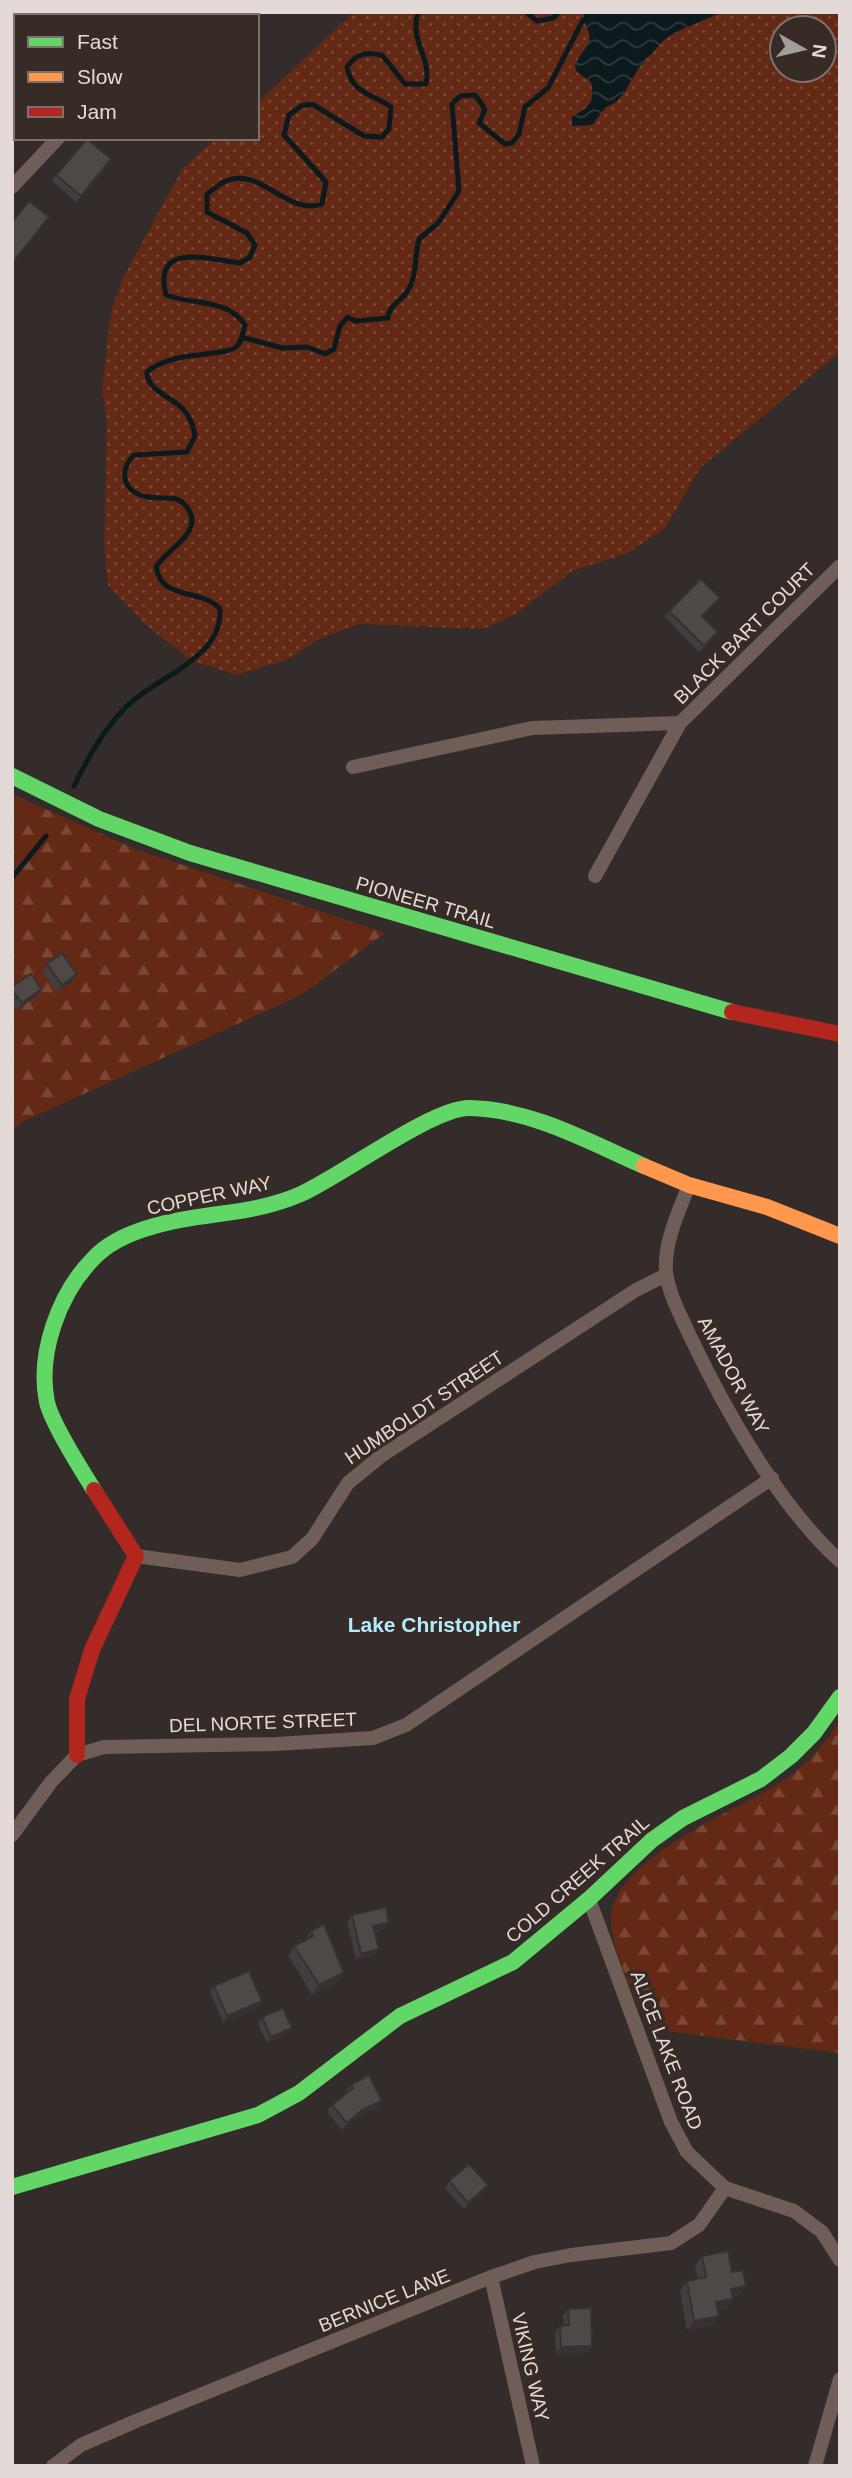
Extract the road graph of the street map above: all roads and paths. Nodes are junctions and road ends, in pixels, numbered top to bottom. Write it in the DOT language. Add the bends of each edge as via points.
graph roads {
  1 [pos="56,140"];
  2 [pos="12,187"];
  3 [pos="840,566"];
  4 [pos="680,723"];
  5 [pos="353,767"];
  6 [pos="12,776"];
  7 [pos="596,876"];
  8 [pos="840,1034"];
  9 [pos="689,1185"];
  10 [pos="840,1236"];
  11 [pos="666,1275"];
  12 [pos="772,1478"];
  13 [pos="136,1556"];
  14 [pos="840,1561"];
  15 [pos="840,1696"];
  16 [pos="76,1755"];
  17 [pos="12,1835"];
  18 [pos="589,1899"];
  19 [pos="12,2187"];
  20 [pos="725,2188"];
  21 [pos="840,2260"];
  22 [pos="491,2277"];
  23 [pos="840,2379"];
  24 [pos="53,2466"];
  25 [pos="533,2466"];
  26 [pos="816,2466"];
  1 -- 2 [label="street"];
  3 -- 4 [label="street, BLACK BART COURT"];
  4 -- 5 [label="street" via="532,728"];
  4 -- 7 [label="street, BLACK BART COURT"];
  6 -- 8 [label="street, PIONEER TRAIL" via="142,836 258,876 677,998"];
  9 -- 10 [label="street, COPPER WAY" via="766,1207"];
  9 -- 11 [label="street, AMADOR WAY" via="669,1245"];
  9 -- 13 [label="street, COPPER WAY" via="530,1117 468,1108 442,1114 280,1203 153,1226 117,1240 93,1258 74,1282 50,1338 44,1371 47,1404"];
  11 -- 12 [label="street, AMADOR WAY" via="704,1367"];
  11 -- 13 [label="street, HUMBOLDT STREET" via="381,1456 348,1483 312,1539 292,1558 240,1570"];
  12 -- 14 [label="street, AMADOR WAY"];
  12 -- 16 [label="street, DEL NORTE STREET" via="406,1725 373,1738 276,1744 132,1744"];
  13 -- 16 [label="street" via="88,1662 77,1699"];
  15 -- 18 [label="street, COLD CREEK TRAIL" via="791,1756 761,1779 683,1818 624,1864"];
  16 -- 17 [label="street"];
  18 -- 19 [label="street, COLD CREEK TRAIL" via="513,1962 400,2016 299,2093 258,2115"];
  18 -- 20 [label="street, ALICE LAKE ROAD" via="671,2122 687,2152"];
  20 -- 21 [label="street, ALICE LAKE ROAD" via="794,2211 822,2232"];
  20 -- 22 [label="street, BERNICE LANE" via="699,2225 671,2244 571,2255"];
  22 -- 24 [label="street, BERNICE LANE" via="136,2421 81,2445"];
  22 -- 25 [label="street, VIKING WAY"];
  23 -- 26 [label="street"];
}
